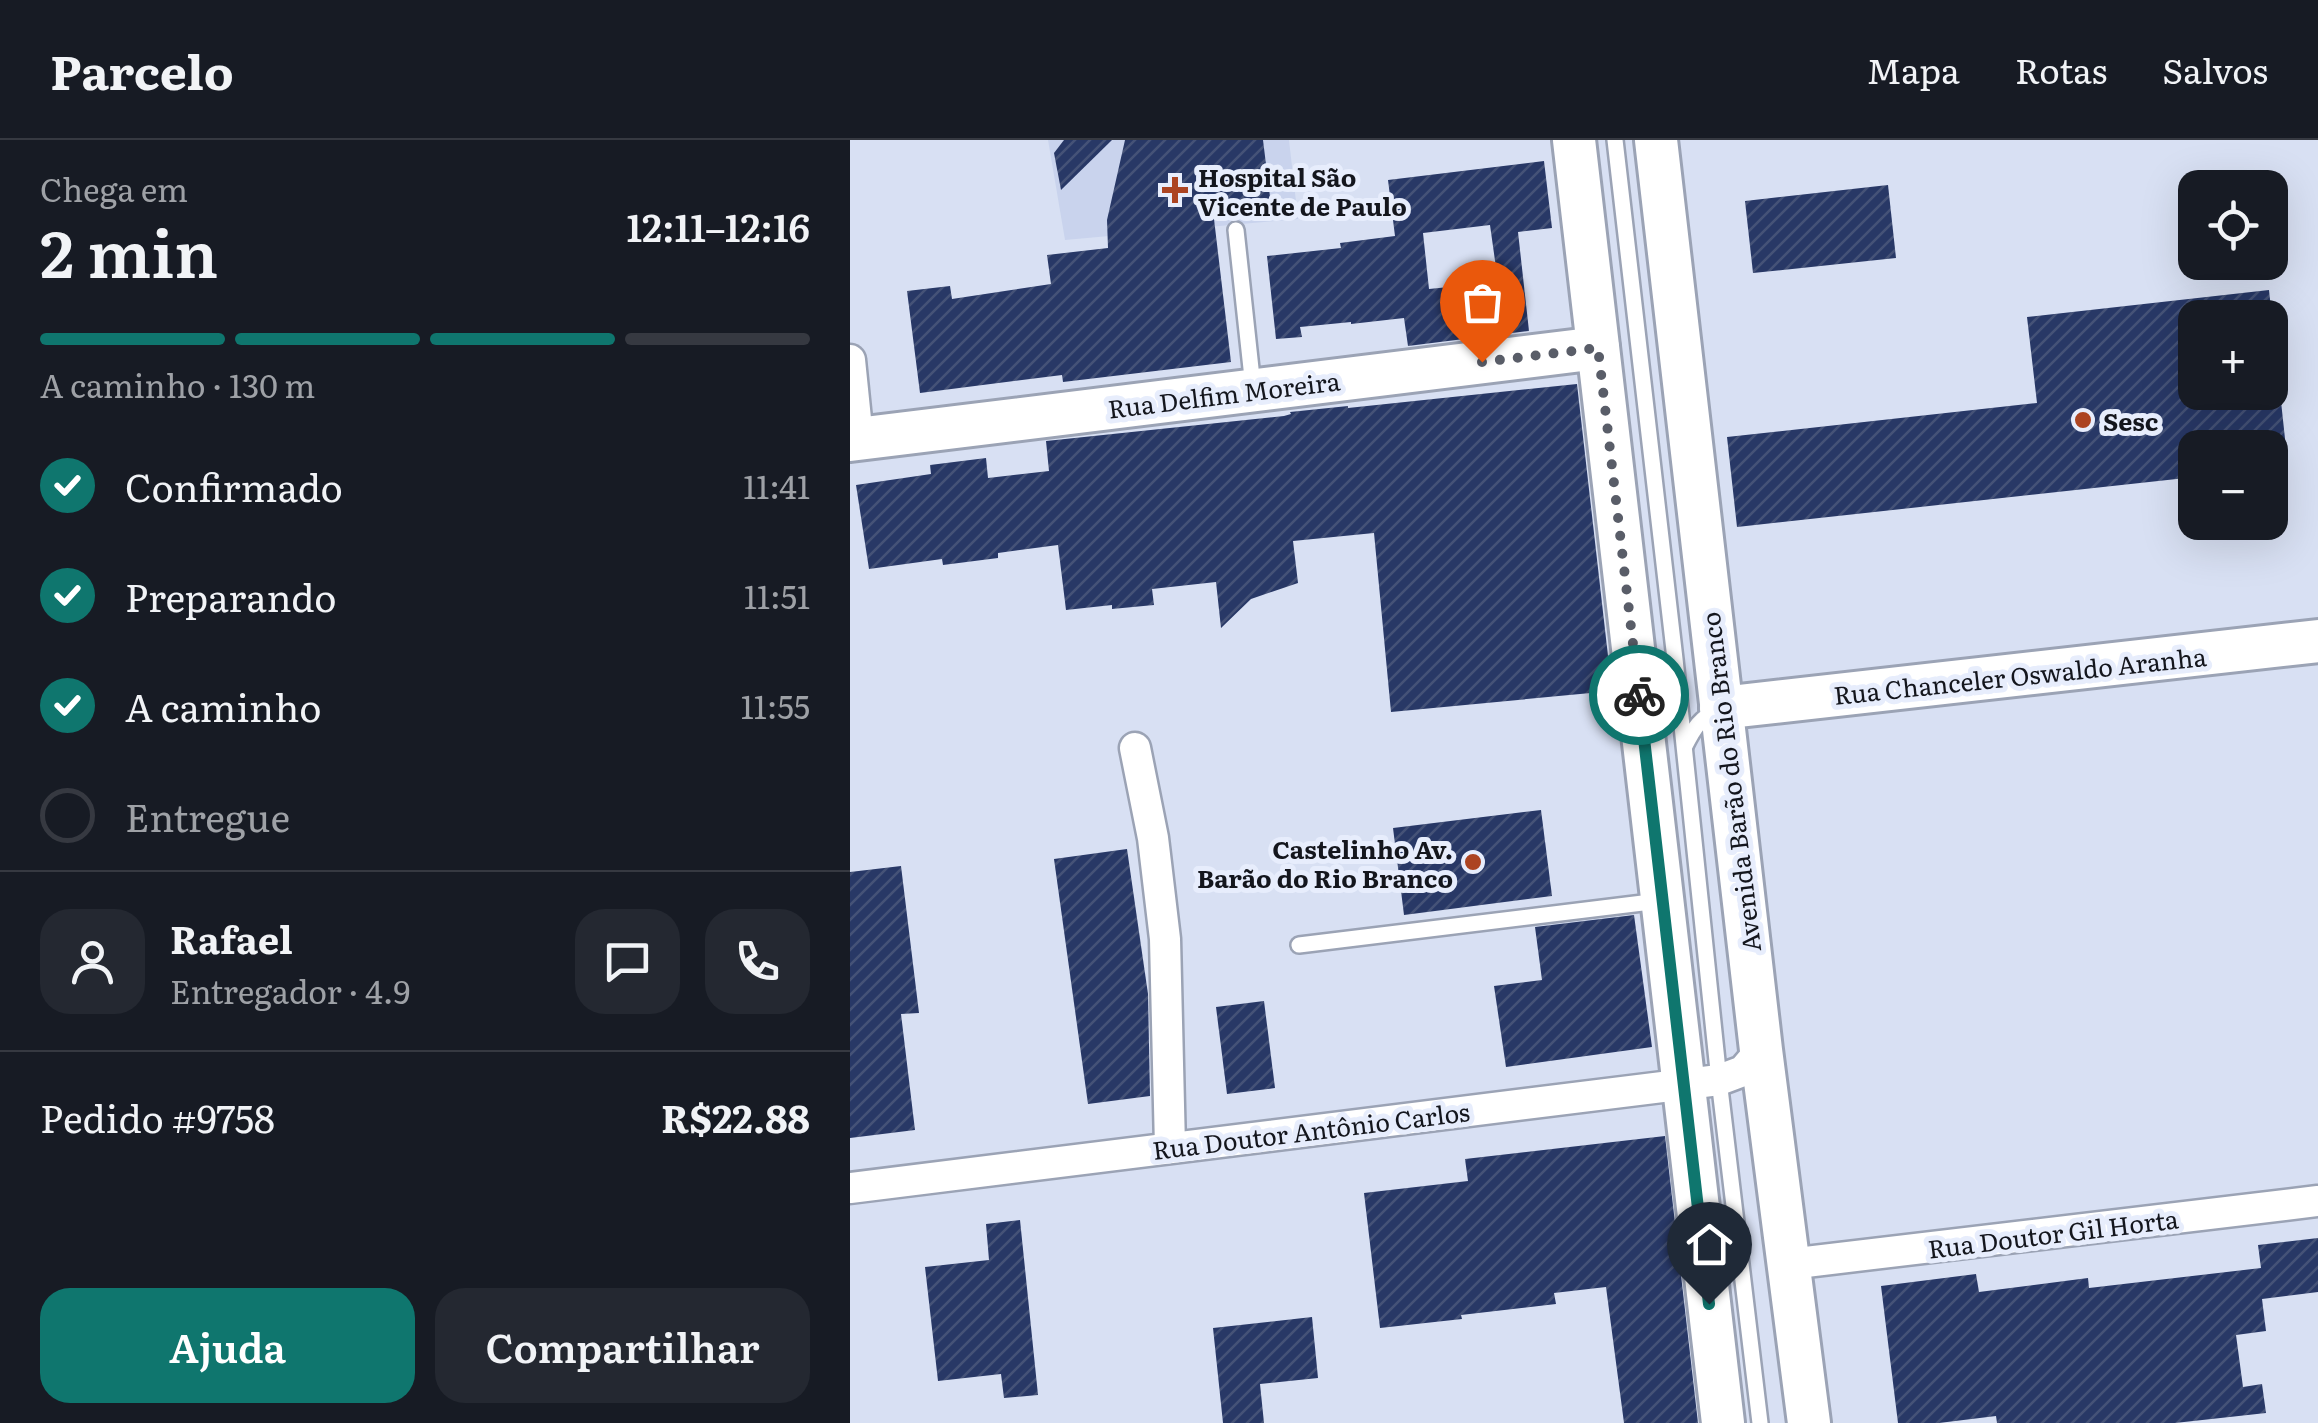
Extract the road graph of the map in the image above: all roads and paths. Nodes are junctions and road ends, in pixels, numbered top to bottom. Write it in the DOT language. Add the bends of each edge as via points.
graph roads {
  1 [pos="1574,140"];
  2 [pos="1615,140"];
  3 [pos="1656,140"];
  4 [pos="1236,230"];
  5 [pos="1618,346"];
  6 [pos="850,360"];
  7 [pos="1253,390"];
  8 [pos="854,439"];
  9 [pos="2318,641"];
  10 [pos="1722,708"];
  11 [pos="1135,748"];
  12 [pos="1684,750"];
  13 [pos="1662,901"];
  14 [pos="1299,944"];
  15 [pos="1762,1050"];
  16 [pos="1701,1083"];
  17 [pos="1170,1147"];
  18 [pos="850,1188"];
  19 [pos="2318,1201"];
  20 [pos="1789,1264"];
  21 [pos="1723,1423"];
  22 [pos="1760,1423"];
  23 [pos="1809,1423"];
  1 -- 5 [label="main road, Avenida Barão do Rio Branco"];
  2 -- 5 [label="lane, Avenida Barão do Rio Branco"];
  3 -- 10 [label="main road, Avenida Barão do Rio Branco"];
  4 -- 7 [label="lane"];
  5 -- 7 [label="main road, Rua Delfim Moreira"];
  5 -- 12 [label="lane, Avenida Barão do Rio Branco"];
  5 -- 13 [label="main road, Avenida Barão do Rio Branco"];
  6 -- 8 [label="street"];
  7 -- 8 [label="main road, Rua Delfim Moreira"];
  9 -- 10 [label="main road, Rua Chanceler Oswaldo Aranha"];
  10 -- 12 [label="lane" via="1695,725"];
  10 -- 15 [label="main road, Avenida Barão do Rio Branco"];
  11 -- 17 [label="street" via="1165,940"];
  12 -- 16 [label="lane, Avenida Barão do Rio Branco"];
  13 -- 14 [label="lane"];
  13 -- 16 [label="main road, Avenida Barão do Rio Branco"];
  15 -- 16 [label="street, Rua Doutor Antônio Carlos" via="1743,1071"];
  15 -- 20 [label="main road, Avenida Barão do Rio Branco"];
  16 -- 17 [label="street, Rua Doutor Antônio Carlos"];
  16 -- 21 [label="main road, Avenida Barão do Rio Branco"];
  16 -- 22 [label="lane, Avenida Barão do Rio Branco"];
  17 -- 18 [label="street, Rua Doutor Antônio Carlos"];
  19 -- 20 [label="street, Rua Doutor Gil Horta"];
  20 -- 23 [label="main road, Avenida Barão do Rio Branco"];
}
